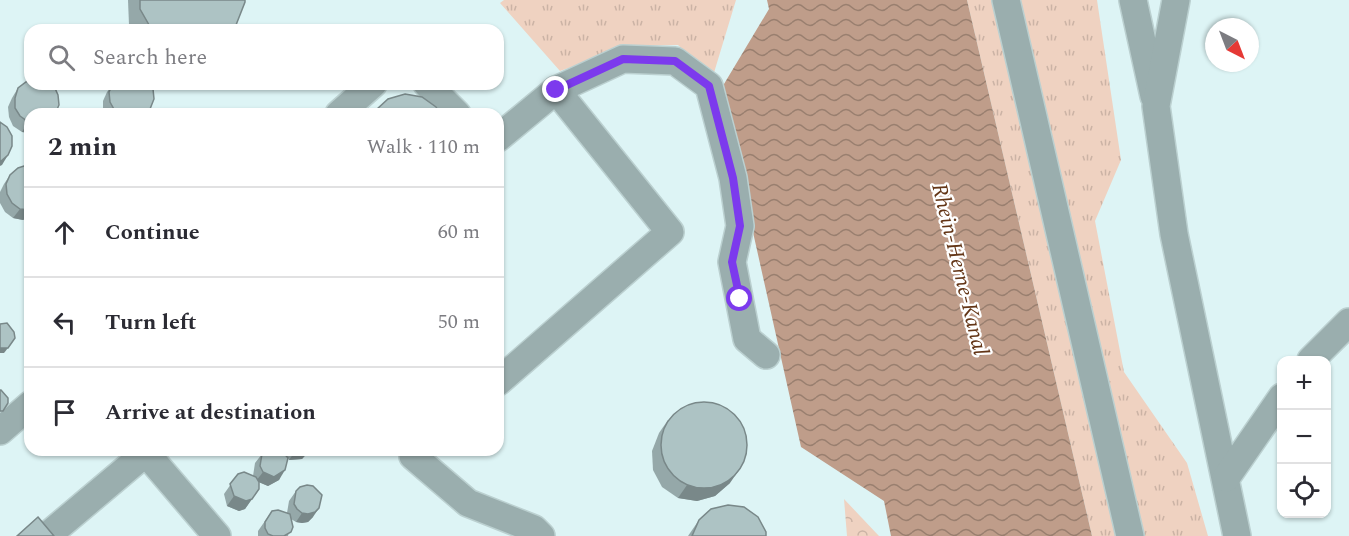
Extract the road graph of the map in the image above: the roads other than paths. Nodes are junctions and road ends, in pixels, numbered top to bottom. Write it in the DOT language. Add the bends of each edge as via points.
graph roads {
  1 [pos="1006,0"];
  2 [pos="1133,0"];
  3 [pos="1176,0"];
  4 [pos="366,90"];
  5 [pos="433,90"];
  6 [pos="556,90"];
  7 [pos="1156,106"];
  8 [pos="346,108"];
  9 [pos="452,108"];
  10 [pos="504,133"];
  11 [pos="1349,322"];
  12 [pos="766,355"];
  13 [pos="1315,356"];
  14 [pos="504,377"];
  15 [pos="1277,403"];
  16 [pos="24,410"];
  17 [pos="0,431"];
  18 [pos="142,456"];
  19 [pos="152,456"];
  20 [pos="413,456"];
  21 [pos="1226,478"];
  22 [pos="46,536"];
  23 [pos="217,536"];
  24 [pos="541,536"];
  25 [pos="1130,536"];
  26 [pos="1237,536"];
  1 -- 25 [label="lane"];
  2 -- 7 [label="lane"];
  3 -- 7 [label="lane"];
  4 -- 8 [label="lane"];
  5 -- 9 [label="lane"];
  6 -- 10 [label="lane"];
  6 -- 12 [label="lane" via="623,59 675,61 709,86 733,178 740,226 732,262 747,339"];
  6 -- 14 [label="lane" via="670,232"];
  7 -- 21 [label="lane" via="1174,234"];
  11 -- 13 [label="lane"];
  15 -- 21 [label="lane"];
  16 -- 17 [label="lane"];
  18 -- 22 [label="lane"];
  19 -- 23 [label="lane"];
  20 -- 24 [label="lane" via="468,503 534,529"];
  21 -- 26 [label="lane"];
}
